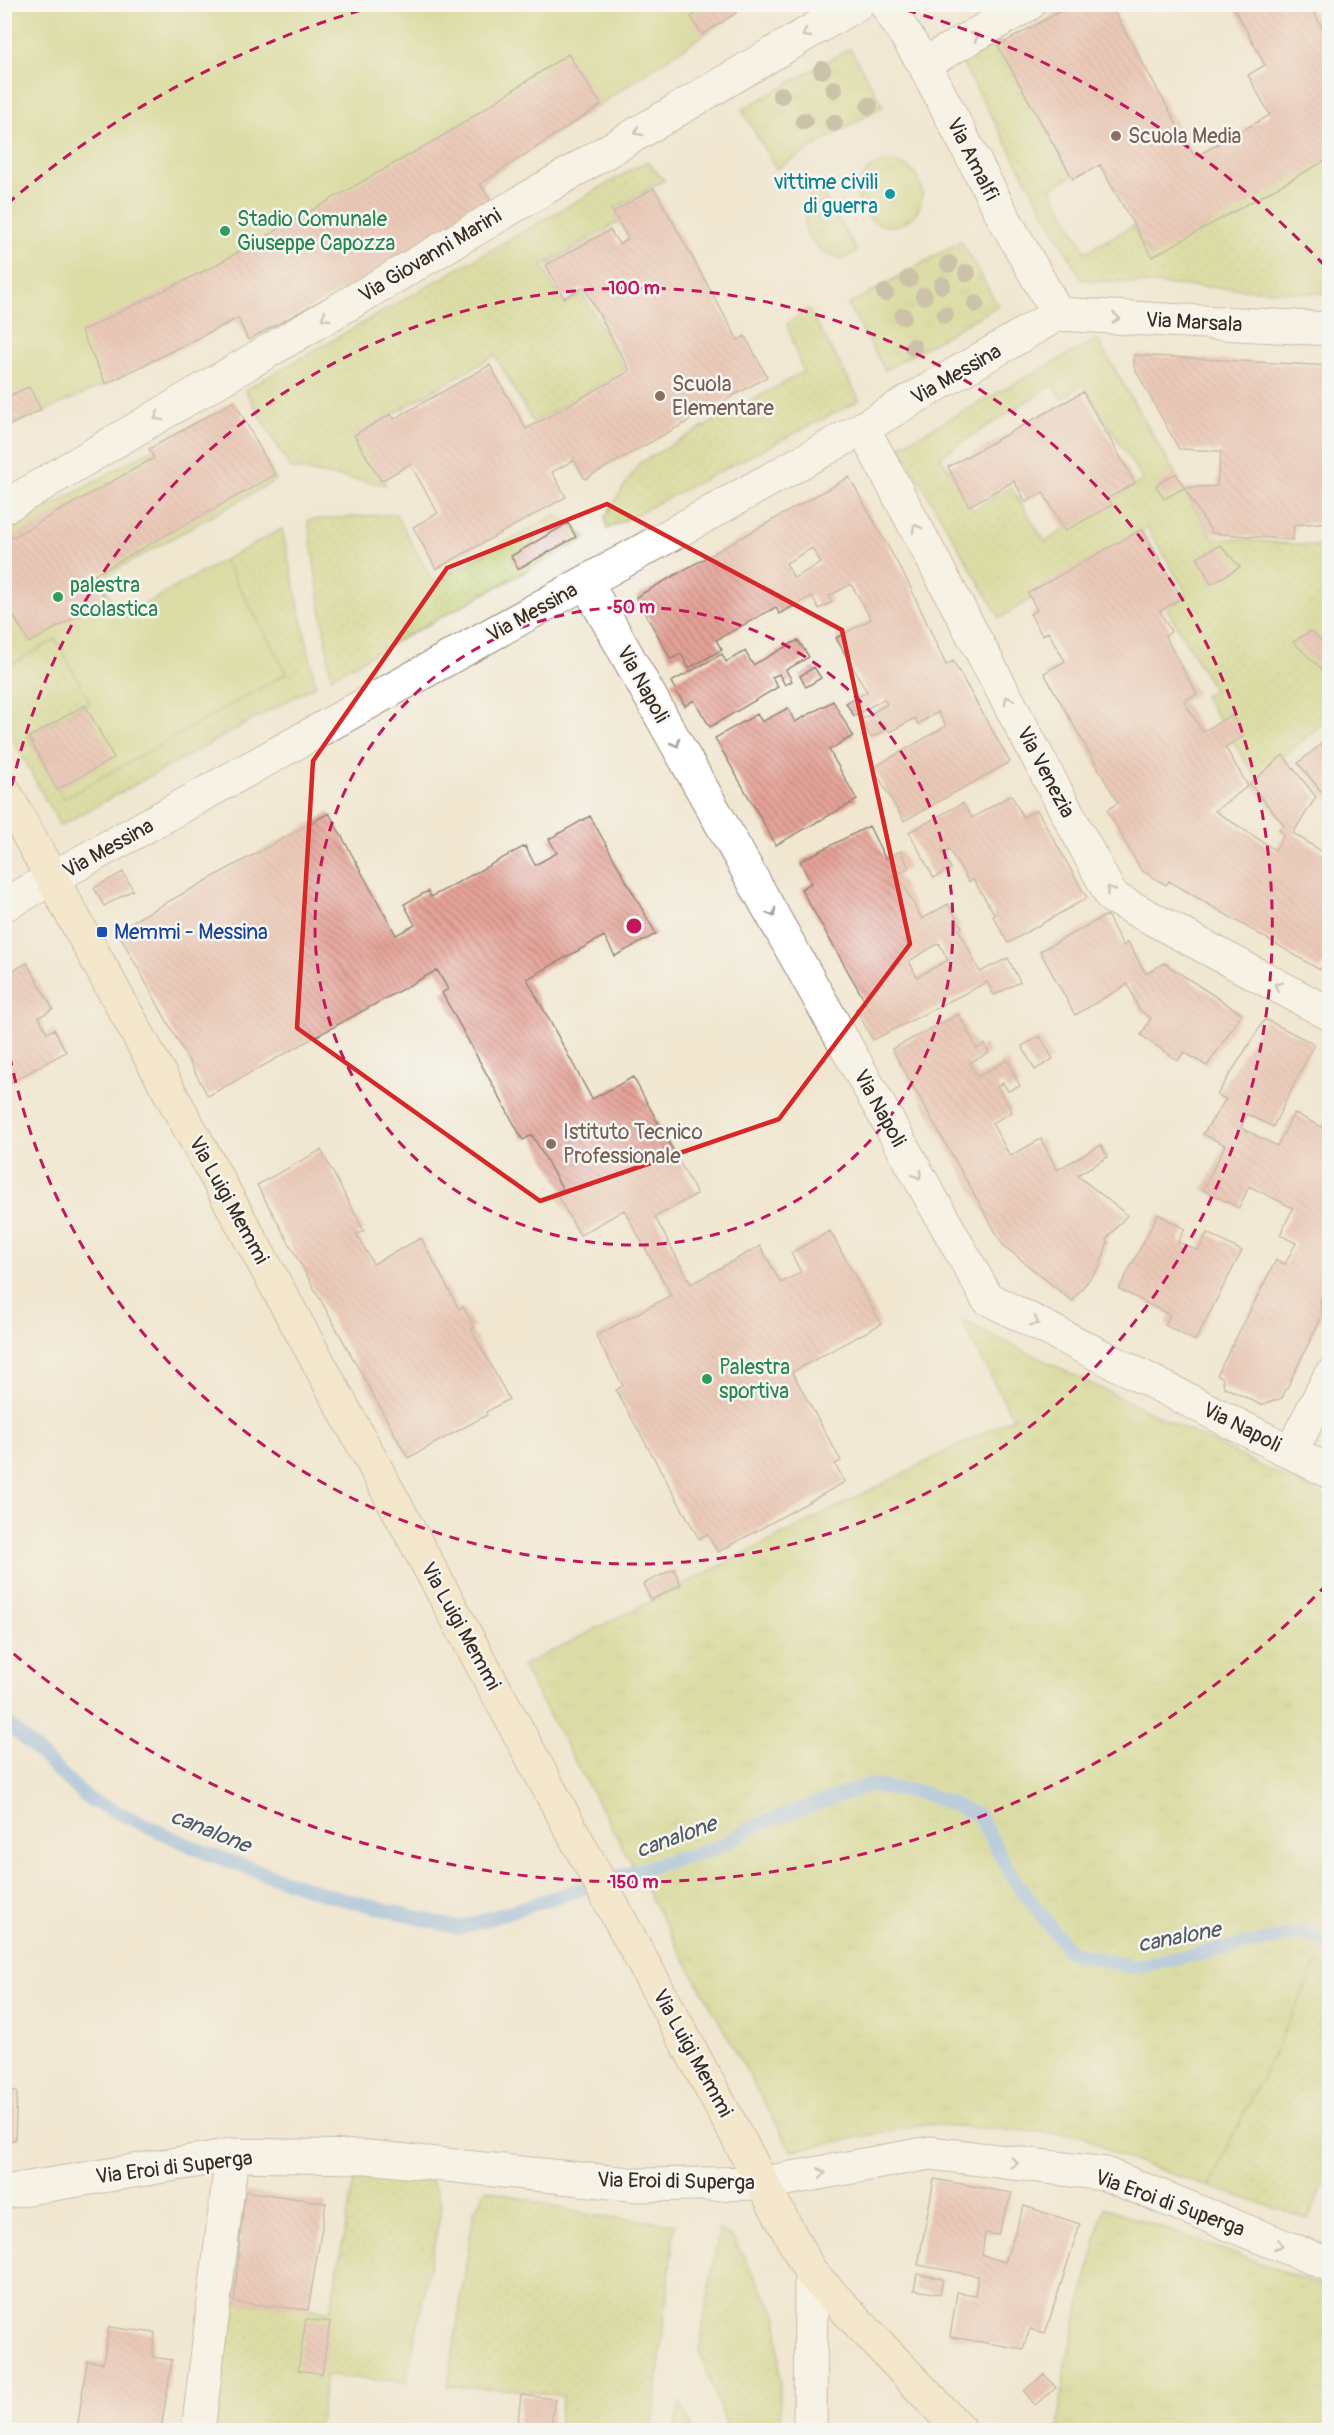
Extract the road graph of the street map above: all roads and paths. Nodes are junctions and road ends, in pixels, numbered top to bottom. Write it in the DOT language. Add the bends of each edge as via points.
graph roads {
  1 [pos="857,4"];
  2 [pos="886,4"];
  3 [pos="1029,4"];
  4 [pos="924,64"];
  5 [pos="1058,314"];
  6 [pos="1329,329"];
  7 [pos="863,428"];
  8 [pos="4,507"];
  9 [pos="586,582"];
  10 [pos="4,791"];
  11 [pos="52,879"];
  12 [pos="4,905"];
  13 [pos="1329,1014"];
  14 [pos="1329,1376"];
  15 [pos="1291,1452"];
  16 [pos="1329,1472"];
  17 [pos="232,2155"];
  18 [pos="764,2183"];
  19 [pos="4,2192"];
  20 [pos="1329,2265"];
  21 [pos="811,2273"];
  22 [pos="199,2424"];
  23 [pos="810,2430"];
  24 [pos="960,2430"];
  1 -- 8 [label="street, Via Giovanni Marini, one-way"];
  2 -- 4 [label="street, Via Amalfi"];
  4 -- 3 [label="street, one-way"];
  4 -- 5 [label="street, Via Amalfi"];
  5 -- 6 [label="street, Via Marsala, one-way"];
  5 -- 7 [label="street, Via Messina"];
  7 -- 9 [label="street, Via Messina"];
  13 -- 7 [label="street, Via Venezia, one-way" via="1112,897"];
  9 -- 11 [label="street, Via Messina"];
  9 -- 15 [label="street, Via Napoli, one-way" via="987,1298"];
  10 -- 11 [label="street, Via Luigi Memmi"];
  11 -- 12 [label="street, Via Messina"];
  11 -- 18 [label="street, Via Luigi Memmi"];
  14 -- 15 [label="street"];
  15 -- 16 [label="street, Via Napoli"];
  17 -- 18 [label="street, Via Eroi di Superga" via="368,2157 639,2185"];
  17 -- 19 [label="street, Via Eroi di Superga"];
  17 -- 22 [label="street"];
  18 -- 20 [label="street, Via Eroi di Superga, one-way" via="930,2153 1105,2174"];
  18 -- 21 [label="street, Via Luigi Memmi"];
  21 -- 23 [label="street"];
  21 -- 24 [label="street, Via Luigi Memmi"];
}
